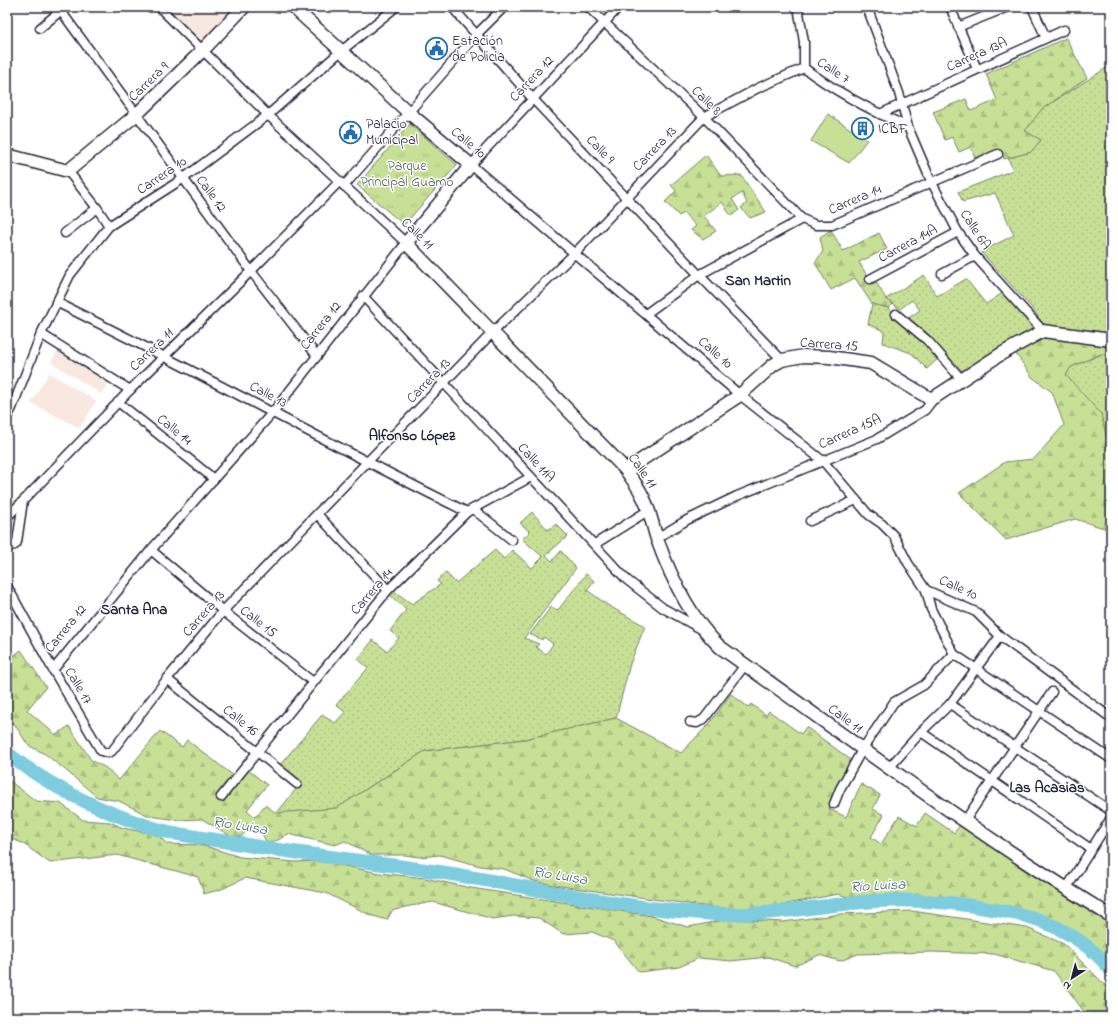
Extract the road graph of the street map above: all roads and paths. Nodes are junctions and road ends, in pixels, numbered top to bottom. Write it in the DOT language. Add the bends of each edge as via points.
graph roads {
  1 [pos="159,7"];
  2 [pos="244,7"];
  3 [pos="293,7"];
  4 [pos="396,7"];
  5 [pos="452,7"];
  6 [pos="504,7"];
  7 [pos="588,7"];
  8 [pos="619,7"];
  9 [pos="798,7"];
  10 [pos="867,7"];
  11 [pos="950,7"];
  12 [pos="1008,7"];
  13 [pos="1032,7"];
  14 [pos="61,8"];
  15 [pos="604,23"];
  16 [pos="958,27"];
  17 [pos="40,28"];
  18 [pos="1064,30"];
  19 [pos="477,34"];
  20 [pos="1046,38"];
  21 [pos="203,50"];
  22 [pos="340,52"];
  23 [pos="804,68"];
  24 [pos="978,69"];
  25 [pos="533,99"];
  26 [pos="902,104"];
  27 [pos="408,112"];
  28 [pos="137,114"];
  29 [pos="880,114"];
  30 [pos="268,115"];
  31 [pos="704,116"];
  32 [pos="908,126"];
  33 [pos="998,154"];
  34 [pos="7,155"];
  35 [pos="471,165"];
  36 [pos="68,171"];
  37 [pos="184,178"];
  38 [pos="931,181"];
  39 [pos="342,184"];
  40 [pos="627,197"];
  41 [pos="97,208"];
  42 [pos="802,219"];
  43 [pos="109,226"];
  44 [pos="958,232"];
  45 [pos="65,233"];
  46 [pos="406,243"];
  47 [pos="575,253"];
  48 [pos="975,256"];
  49 [pos="251,271"];
  50 [pos="942,274"];
  51 [pos="699,275"];
  52 [pos="870,279"];
  53 [pos="363,296"];
  54 [pos="56,302"];
  55 [pos="647,313"];
  56 [pos="896,314"];
  57 [pos="493,332"];
  58 [pos="1043,332"];
  59 [pos="41,334"];
  60 [pos="1111,340"];
  61 [pos="166,356"];
  62 [pos="316,356"];
  63 [pos="782,360"];
  64 [pos="962,380"];
  65 [pos="445,384"];
  66 [pos="130,390"];
  67 [pos="740,395"];
  68 [pos="935,397"];
  69 [pos="118,402"];
  70 [pos="273,412"];
  71 [pos="7,417"];
  72 [pos="823,461"];
  73 [pos="368,463"];
  74 [pos="626,470"];
  75 [pos="531,477"];
  76 [pos="214,479"];
  77 [pos="856,500"];
  78 [pos="23,501"];
  79 [pos="649,510"];
  80 [pos="470,511"];
  81 [pos="317,514"];
  82 [pos="7,517"];
  83 [pos="810,521"];
  84 [pos="657,538"];
  85 [pos="512,540"];
  86 [pos="595,544"];
  87 [pos="7,547"];
  88 [pos="151,550"];
  89 [pos="7,586"];
  90 [pos="388,590"];
  91 [pos="926,590"];
  92 [pos="223,611"];
  93 [pos="705,631"];
  94 [pos="1000,636"];
  95 [pos="954,654"];
  96 [pos="745,665"];
  97 [pos="975,669"];
  98 [pos="53,670"];
  99 [pos="166,679"];
  100 [pos="313,682"];
  101 [pos="1052,692"];
  102 [pos="950,704"];
  103 [pos="1039,711"];
  104 [pos="1111,718"];
  105 [pos="690,722"];
  106 [pos="921,732"];
  107 [pos="1015,747"];
  108 [pos="862,750"];
  109 [pos="257,751"];
  110 [pos="108,752"];
  111 [pos="1111,759"];
  112 [pos="888,769"];
  113 [pos="992,782"];
  114 [pos="297,784"];
  115 [pos="221,797"];
  116 [pos="834,804"];
  117 [pos="1111,811"];
  118 [pos="1111,818"];
  119 [pos="964,822"];
  120 [pos="1091,849"];
  121 [pos="1066,889"];
  122 [pos="1111,916"];
  1 -- 21 [label="street, Calle 11"];
  2 -- 21 [label="main road, Carrera 9"];
  3 -- 22 [label="main road, Calle 10"];
  4 -- 22 [label="street, Carrera 10"];
  5 -- 19 [label="street, Calle 9"];
  6 -- 19 [label="street, Carrera 11"];
  7 -- 15 [label="street, Calle 8"];
  8 -- 15 [label="street, Carrera 12"];
  9 -- 23 [label="street, Calle 7" via="804,42"];
  10 -- 26 [label="street, Calle 6A"];
  11 -- 16 [label="street"];
  12 -- 16 [label="street"];
  13 -- 20 [label="street"];
  14 -- 17 [label="street"];
  14 -- 28 [label="street, Calle 12"];
  15 -- 25 [label="street, Carrera 12"];
  15 -- 31 [label="street, Calle 8"];
  16 -- 24 [label="street"];
  18 -- 20 [label="street, Carrera 13A"];
  19 -- 25 [label="street, Calle 9"];
  19 -- 27 [label="street, Carrera 11"];
  20 -- 24 [label="street, Carrera 13A"];
  21 -- 28 [label="main road, Carrera 9"];
  21 -- 30 [label="street, Calle 11"];
  22 -- 27 [label="main road, Calle 10"];
  22 -- 30 [label="street, Carrera 10"];
  23 -- 29 [label="street, Calle 7" via="821,81"];
  23 -- 31 [label="street, Carrera 13"];
  24 -- 26 [label="street, Carrera 13A"];
  25 -- 35 [label="street, Carrera 12"];
  25 -- 40 [label="street, Calle 9"];
  26 -- 29 [label="street"];
  26 -- 32 [label="street, Calle 6A"];
  27 -- 35 [label="main road, Calle 10"];
  27 -- 39 [label="street, Carrera 11" via="371,158"];
  28 -- 36 [label="main road, Carrera 9"];
  28 -- 37 [label="street, Calle 12"];
  29 -- 32 [label="street"];
  30 -- 37 [label="street, Carrera 10"];
  30 -- 39 [label="street, Calle 11"];
  31 -- 40 [label="street, Carrera 13"];
  31 -- 42 [label="street, Calle 8"];
  32 -- 38 [label="street, Calle 6A"];
  33 -- 38 [label="street, Carrera 14"];
  34 -- 36 [label="main road"];
  35 -- 46 [label="main road, Carrera 12"];
  35 -- 47 [label="street, Calle 10"];
  36 -- 41 [label="street"];
  37 -- 43 [label="street, Carrera 10"];
  37 -- 49 [label="street, Calle 12"];
  38 -- 42 [label="street, Carrera 14" via="832,224 816,225"];
  38 -- 44 [label="street, Calle 6A"];
  39 -- 46 [label="street, Calle 11"];
  39 -- 49 [label="street, Carrera 11"];
  40 -- 47 [label="street, Carrera 13"];
  40 -- 51 [label="street, Calle 9"];
  41 -- 43 [label="street"];
  41 -- 45 [label="street"];
  42 -- 51 [label="street"];
  43 -- 54 [label="street, Carrera 10" via="70,275"];
  44 -- 48 [label="street, Calle 6A"];
  44 -- 52 [label="street, Carrera 14A"];
  46 -- 53 [label="street, Carrera 12"];
  46 -- 57 [label="main road, Calle 11"];
  47 -- 55 [label="street, Calle 10"];
  47 -- 57 [label="street, Carrera 13"];
  48 -- 50 [label="street"];
  48 -- 58 [label="street, Calle 6A"];
  49 -- 61 [label="street, Carrera 11"];
  49 -- 62 [label="street, Calle 12"];
  51 -- 55 [label="street"];
  51 -- 63 [label="street, Calle 9"];
  53 -- 62 [label="street, Carrera 12"];
  53 -- 65 [label="street, Calle 11A"];
  54 -- 59 [label="street, Carrera 10"];
  54 -- 61 [label="street, Calle 13"];
  55 -- 67 [label="street, Calle 10"];
  56 -- 64 [label="street" via="927,340"];
  57 -- 65 [label="street, Carrera 13"];
  57 -- 74 [label="main road, Calle 11"];
  58 -- 60 [label="main road"];
  58 -- 64 [label="main road, Carrera 15A" via="1001,354"];
  59 -- 66 [label="street"];
  59 -- 71 [label="street, Carrera 10"];
  61 -- 66 [label="street, Carrera 11"];
  61 -- 70 [label="street, Calle 13"];
  62 -- 70 [label="street, Carrera 12"];
  63 -- 67 [label="main road, Carrera 15"];
  63 -- 68 [label="main road, Carrera 15" via="804,356 871,363 924,397"];
  64 -- 68 [label="main road, Carrera 15A"];
  65 -- 73 [label="street, Carrera 13"];
  65 -- 75 [label="street, Calle 11A"];
  66 -- 69 [label="street, Carrera 11"];
  67 -- 72 [label="street, Calle 10"];
  67 -- 74 [label="main road, Carrera 15"];
  68 -- 72 [label="street, Carrera 15A" via="925,410 877,439"];
  69 -- 76 [label="street, Calle 14"];
  69 -- 78 [label="street, Carrera 11"];
  70 -- 73 [label="street, Calle 13"];
  70 -- 76 [label="street, Carrera 12"];
  72 -- 77 [label="street, Calle 10"];
  72 -- 84 [label="street, Carrera 15A" via="723,503"];
  73 -- 80 [label="street, Calle 13"];
  73 -- 81 [label="street, Carrera 13"];
  74 -- 79 [label="main road, Calle 11"];
  75 -- 80 [label="street, Carrera 14"];
  75 -- 86 [label="street, Calle 11A"];
  76 -- 88 [label="street, Carrera 12"];
  77 -- 83 [label="street"];
  77 -- 91 [label="street, Calle 10" via="894,536"];
  78 -- 82 [label="street, Carrera 11"];
  78 -- 87 [label="street" via="17,542"];
  79 -- 84 [label="main road, Calle 11"];
  79 -- 86 [label="street"];
  80 -- 85 [label="street, Calle 13"];
  80 -- 90 [label="street, Carrera 14"];
  81 -- 90 [label="street"];
  81 -- 92 [label="street, Carrera 13"];
  84 -- 93 [label="main road, Calle 11" via="681,595"];
  86 -- 93 [label="street, Calle 11A" via="627,580 644,594 663,608"];
  88 -- 92 [label="street, Calle 15"];
  88 -- 98 [label="street, Carrera 12"];
  89 -- 98 [label="street, Calle 17"];
  90 -- 100 [label="street, Carrera 14"];
  91 -- 94 [label="street, Calle 10" via="976,612"];
  91 -- 95 [label="street" via="931,609"];
  92 -- 99 [label="street, Carrera 13"];
  92 -- 100 [label="street, Calle 15"];
  93 -- 96 [label="main road, Calle 11" via="720,648"];
  94 -- 97 [label="street"];
  94 -- 104 [label="street, Calle 10"];
  95 -- 97 [label="street"];
  95 -- 108 [label="street" via="924,685 894,702"];
  96 -- 105 [label="street" via="704,719 697,723"];
  96 -- 108 [label="main road, Calle 11"];
  97 -- 102 [label="street"];
  97 -- 103 [label="street"];
  98 -- 110 [label="street, Calle 17" via="101,751"];
  99 -- 109 [label="street, Calle 16"];
  99 -- 110 [label="street, Carrera 13" via="112,751"];
  100 -- 109 [label="street, Carrera 14"];
  101 -- 103 [label="street"];
  102 -- 106 [label="street"];
  102 -- 107 [label="street"];
  103 -- 107 [label="street"];
  103 -- 111 [label="street"];
  106 -- 112 [label="street"];
  106 -- 113 [label="street"];
  107 -- 113 [label="street"];
  107 -- 117 [label="street"];
  108 -- 112 [label="main road, Calle 11"];
  108 -- 116 [label="street"];
  109 -- 114 [label="street, Calle 16"];
  109 -- 115 [label="street"];
  112 -- 119 [label="main road, Calle 11"];
  113 -- 119 [label="street"];
  113 -- 120 [label="street"];
  118 -- 120 [label="street"];
  119 -- 121 [label="main road, Calle 11"];
  120 -- 121 [label="street"];
  121 -- 122 [label="main road, Calle 11"];
}
